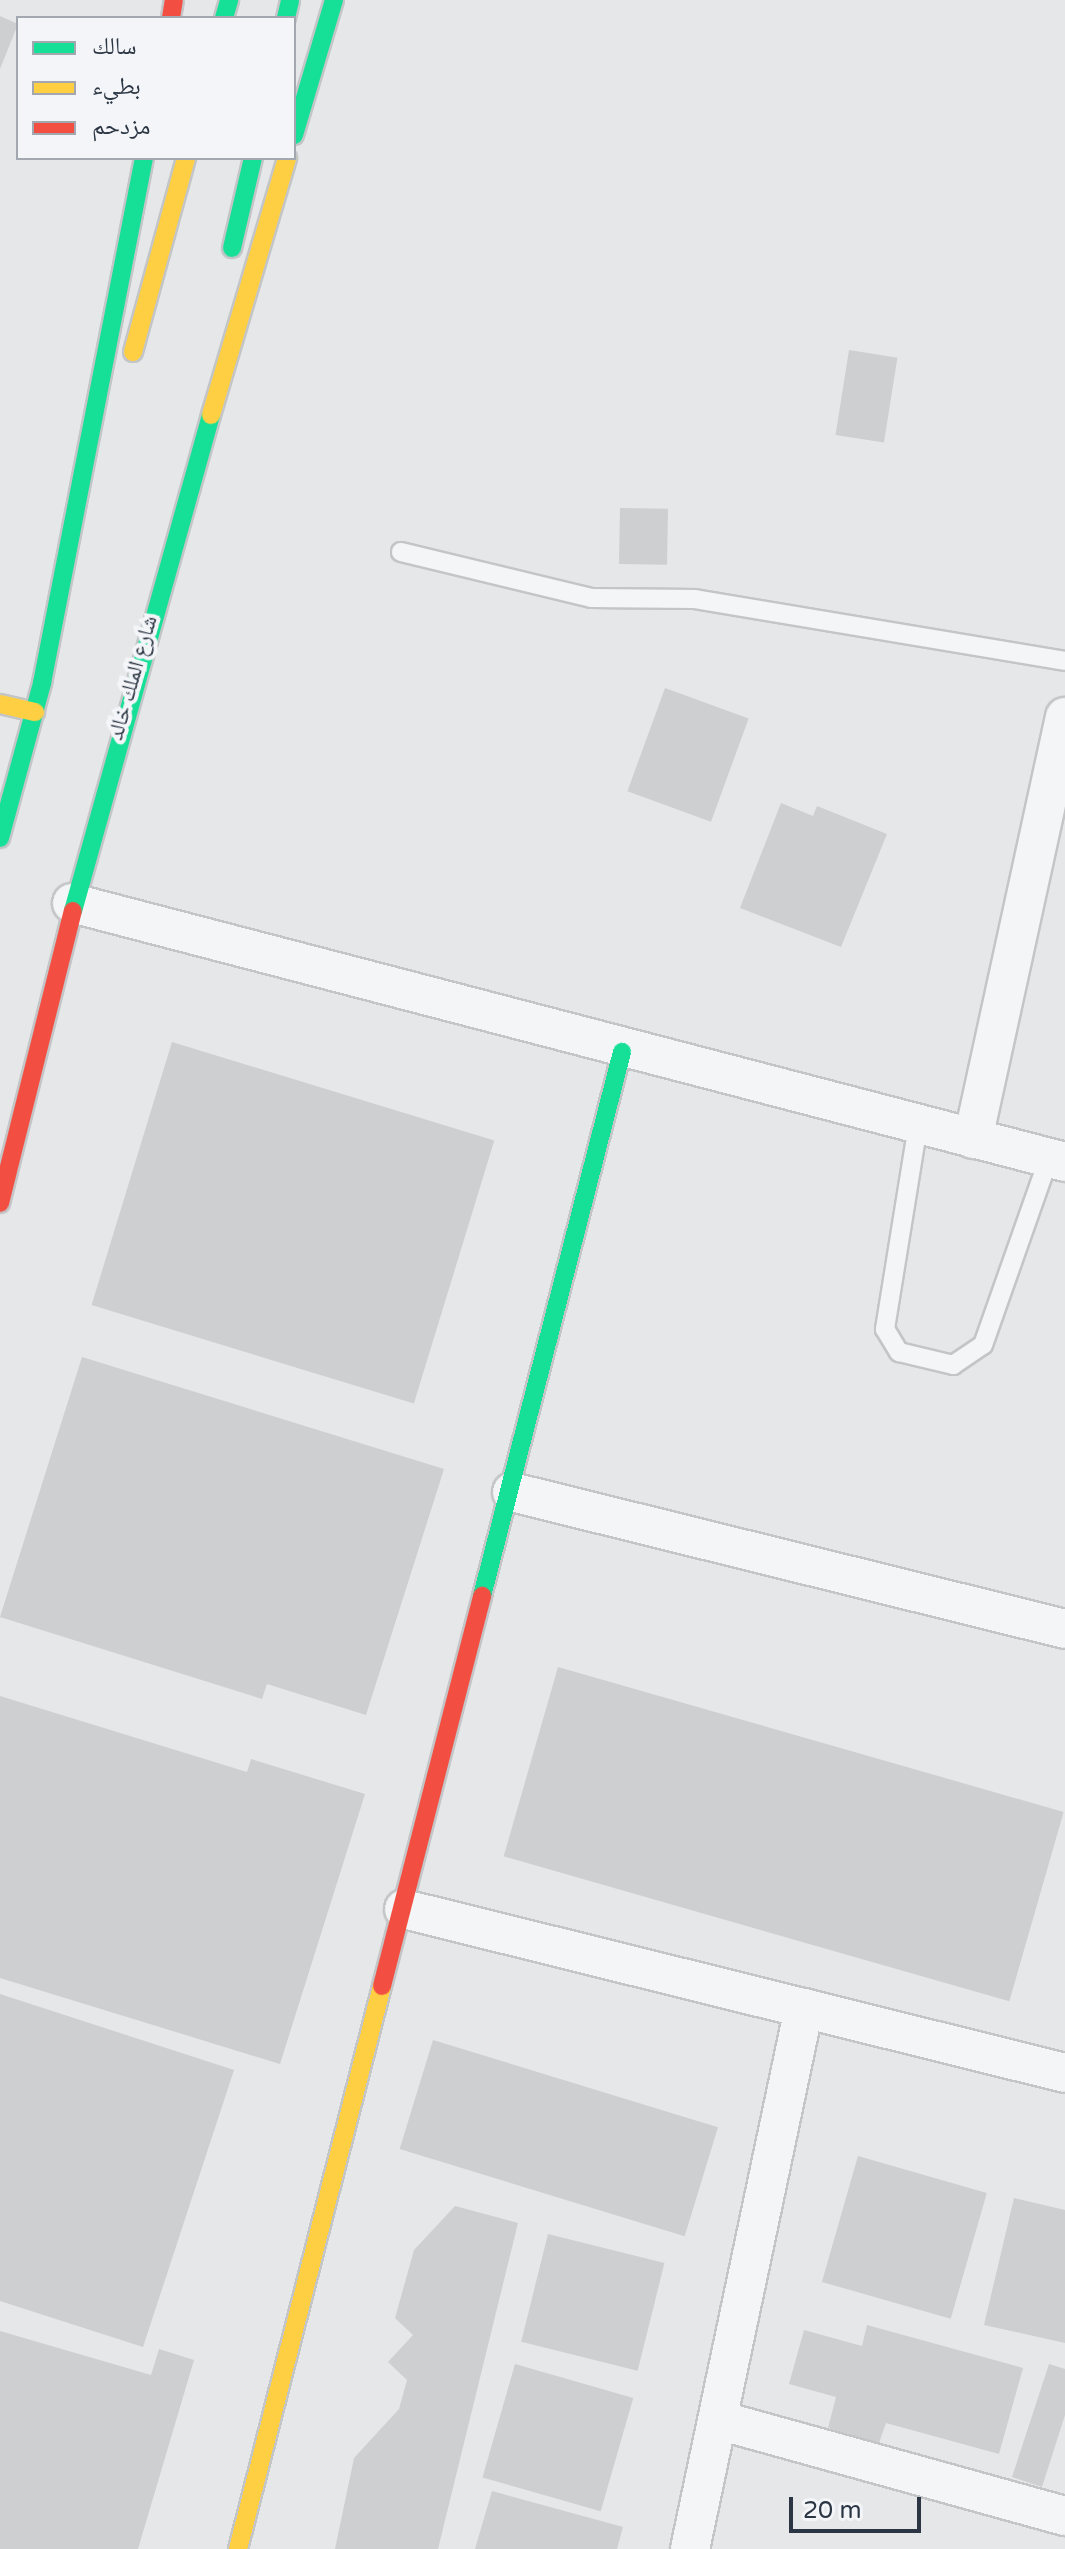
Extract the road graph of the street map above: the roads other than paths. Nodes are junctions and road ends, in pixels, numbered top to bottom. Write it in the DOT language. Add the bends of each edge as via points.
graph roads {
  1 [pos="334,0"];
  2 [pos="296,128"];
  3 [pos="144,160"];
  4 [pos="185,160"];
  5 [pos="253,160"];
  6 [pos="286,160"];
  7 [pos="228,266"];
  8 [pos="210,343"];
  9 [pos="128,368"];
  10 [pos="120,398"];
  11 [pos="401,552"];
  12 [pos="1065,661"];
  13 [pos="131,682"];
  14 [pos="42,683"];
  15 [pos="0,704"];
  16 [pos="35,712"];
  17 [pos="1065,717"];
  18 [pos="6,792"];
  19 [pos="0,838"];
  20 [pos="72,903"];
  21 [pos="622,1052"];
  22 [pos="918,1125"];
  23 [pos="973,1139"];
  24 [pos="1057,1160"];
  25 [pos="0,1203"];
  26 [pos="512,1492"];
  27 [pos="1065,1629"];
  28 [pos="404,1909"];
  29 [pos="804,2008"];
  30 [pos="1065,2073"];
  31 [pos="722,2421"];
  32 [pos="1065,2516"];
  33 [pos="238,2549"];
  34 [pos="690,2549"];
  1 -- 2 [label="main road"];
  3 -- 14 [label="main road"];
  4 -- 9 [label="main road"];
  5 -- 7 [label="main road"];
  6 -- 13 [label="main road, شارع الملك خالد"];
  8 -- 13 [label="main road"];
  10 -- 14 [label="main road"];
  11 -- 12 [label="lane" via="591,598 695,599"];
  13 -- 20 [label="main road, شارع الملك خالد"];
  14 -- 16 [label="main road"];
  15 -- 16 [label="main road"];
  16 -- 18 [label="main road"];
  17 -- 23 [label="street"];
  18 -- 19 [label="main road"];
  20 -- 21 [label="street"];
  20 -- 25 [label="main road, شارع الملك خالد"];
  21 -- 22 [label="street"];
  21 -- 26 [label="main road"];
  22 -- 23 [label="street"];
  22 -- 24 [label="lane" via="885,1329 899,1352 953,1365 983,1345"];
  23 -- 24 [label="street"];
  26 -- 27 [label="street"];
  26 -- 28 [label="main road"];
  28 -- 29 [label="street"];
  28 -- 33 [label="main road"];
  29 -- 30 [label="street"];
  29 -- 31 [label="street"];
  31 -- 32 [label="street"];
  31 -- 34 [label="street"];
}
